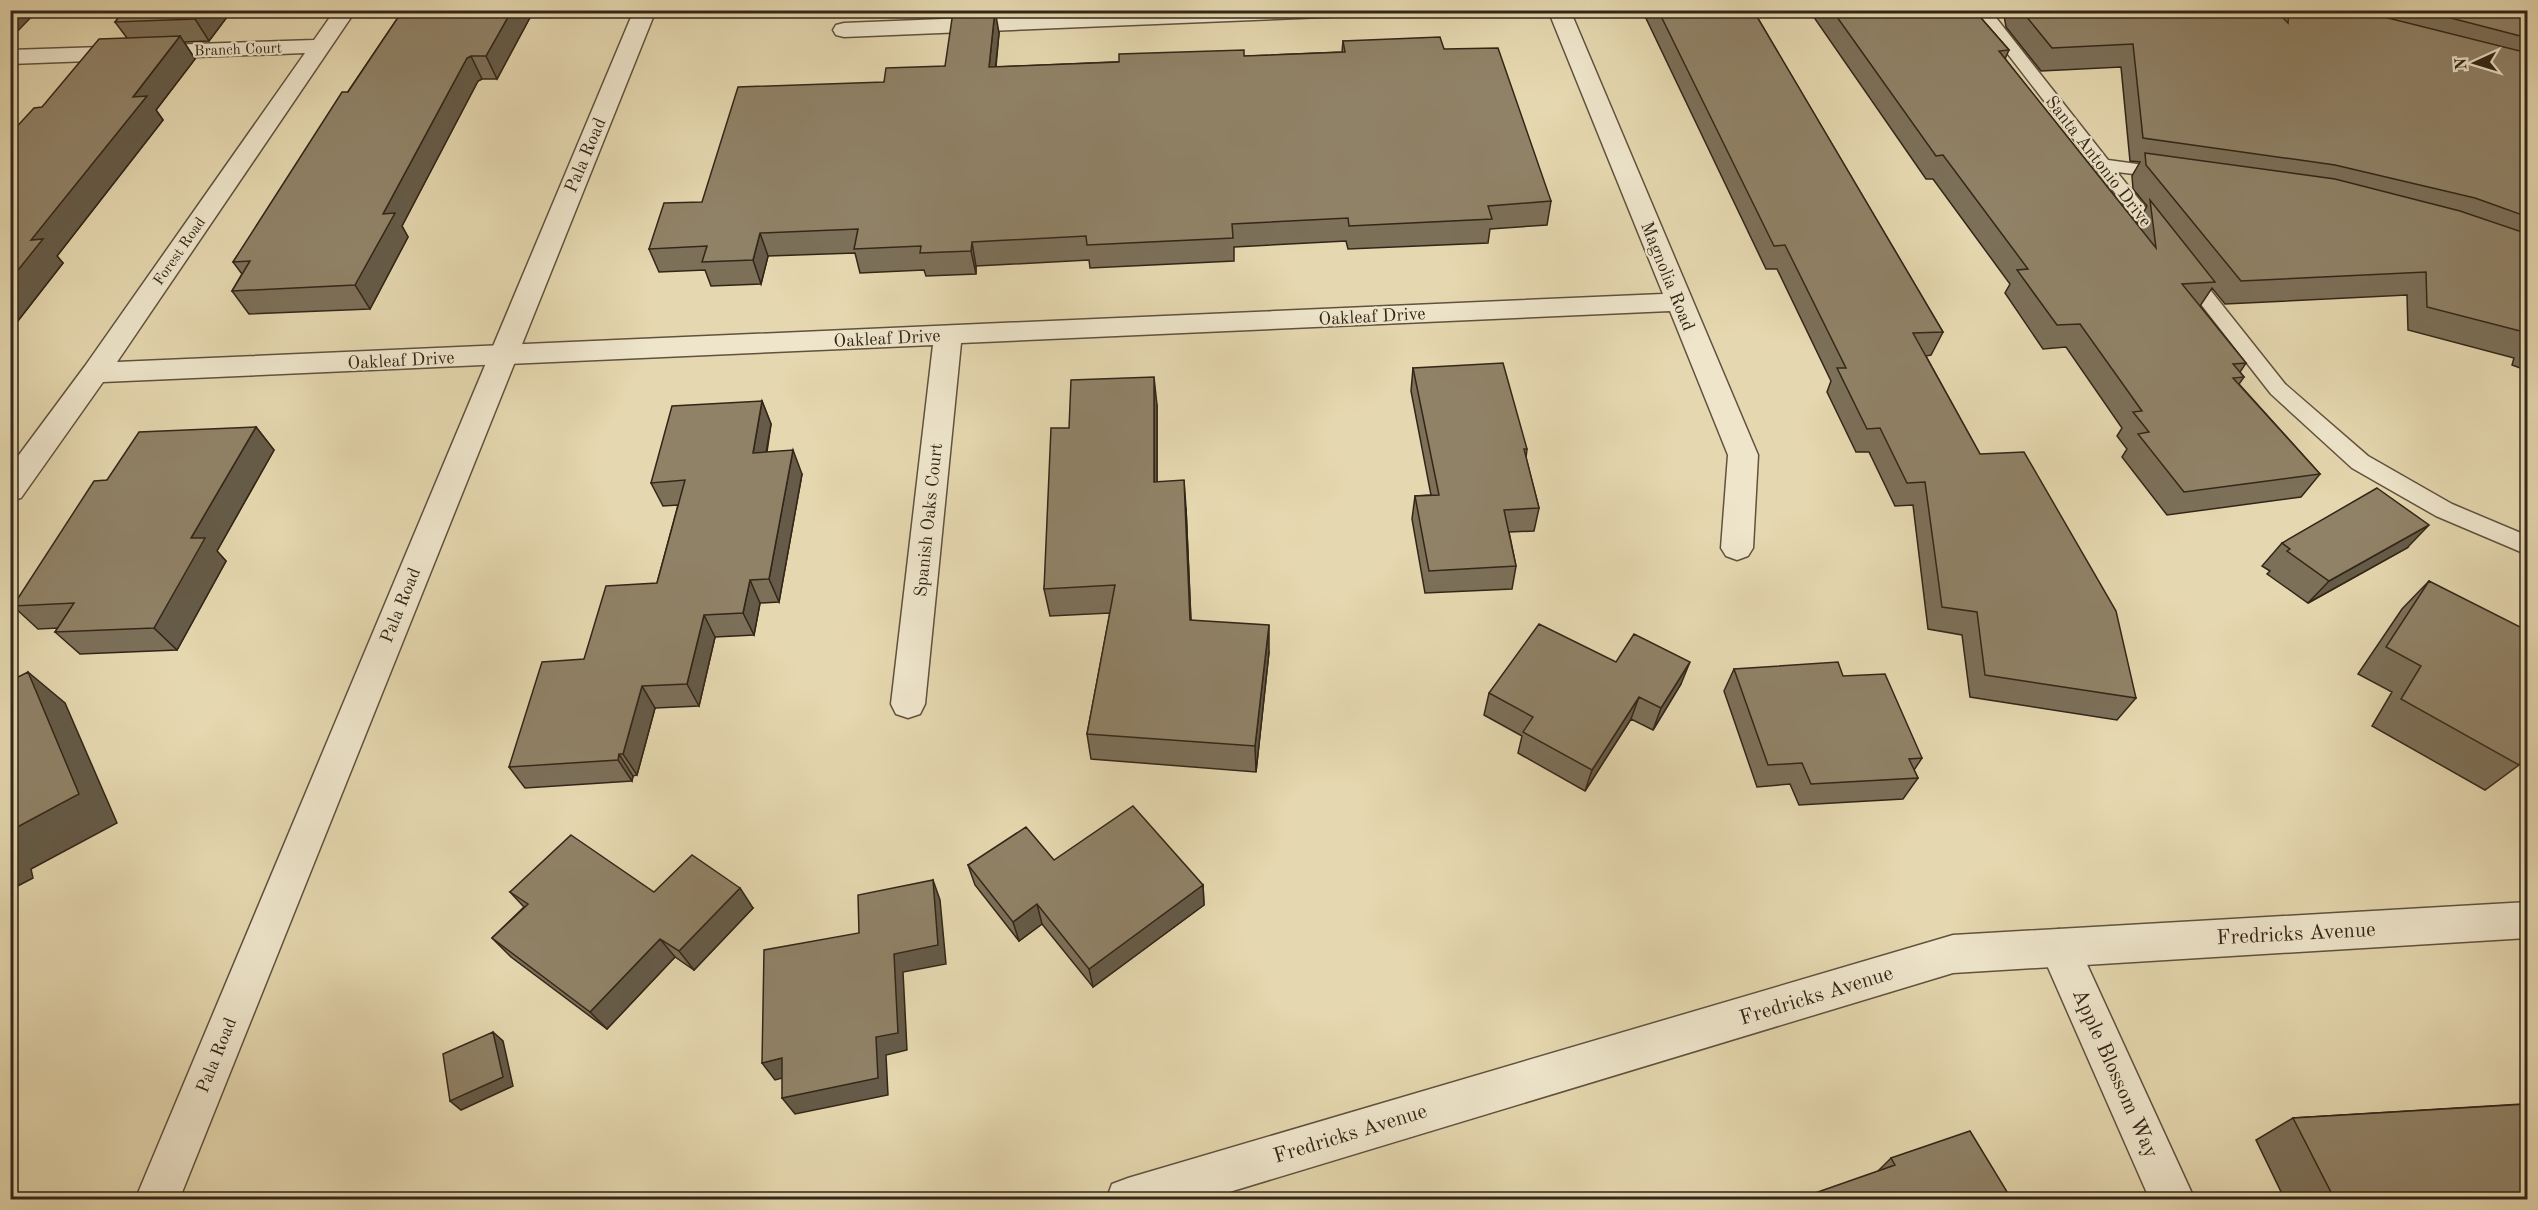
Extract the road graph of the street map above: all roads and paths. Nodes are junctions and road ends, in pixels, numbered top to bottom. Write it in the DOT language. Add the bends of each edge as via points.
graph roads {
  1 [pos="346,10"];
  2 [pos="645,10"];
  3 [pos="1347,10"];
  4 [pos="1559,10"];
  5 [pos="1981,10"];
  6 [pos="844,30"];
  7 [pos="321,46"];
  8 [pos="10,57"];
  9 [pos="2100,164"];
  10 [pos="2181,175"];
  11 [pos="1678,302"];
  12 [pos="948,335"];
  13 [pos="502,355"];
  14 [pos="95,373"];
  15 [pos="10,490"];
  16 [pos="2528,546"];
  17 [pos="1737,548"];
  18 [pos="908,704"];
  19 [pos="2528,920"];
  20 [pos="2059,947"];
  21 [pos="157,1200"];
  22 [pos="1128,1200"];
  23 [pos="2173,1200"];
  1 -- 7 [label="street, Forest Road"];
  2 -- 13 [label="street, Pala Road"];
  3 -- 6 [label="street"];
  4 -- 11 [label="street, Magnolia Road"];
  5 -- 9 [label="lane, Santa Antonio Drive"];
  7 -- 8 [label="street, Branch Court"];
  7 -- 14 [label="street, Forest Road"];
  9 -- 10 [label="lane"];
  9 -- 16 [label="lane, Santa Antonio Drive" via="2278,389 2360,462 2444,510"];
  11 -- 12 [label="street, Oakleaf Drive"];
  11 -- 17 [label="street, Magnolia Road" via="1743,455"];
  12 -- 13 [label="street, Oakleaf Drive"];
  12 -- 18 [label="street, Spanish Oaks Court"];
  13 -- 14 [label="street, Oakleaf Drive"];
  13 -- 21 [label="street, Pala Road"];
  14 -- 15 [label="street, Forest Road"];
  19 -- 20 [label="street, Fredricks Avenue"];
  20 -- 22 [label="street, Fredricks Avenue" via="1953,954"];
  20 -- 23 [label="street, Apple Blossom Way"];
}
